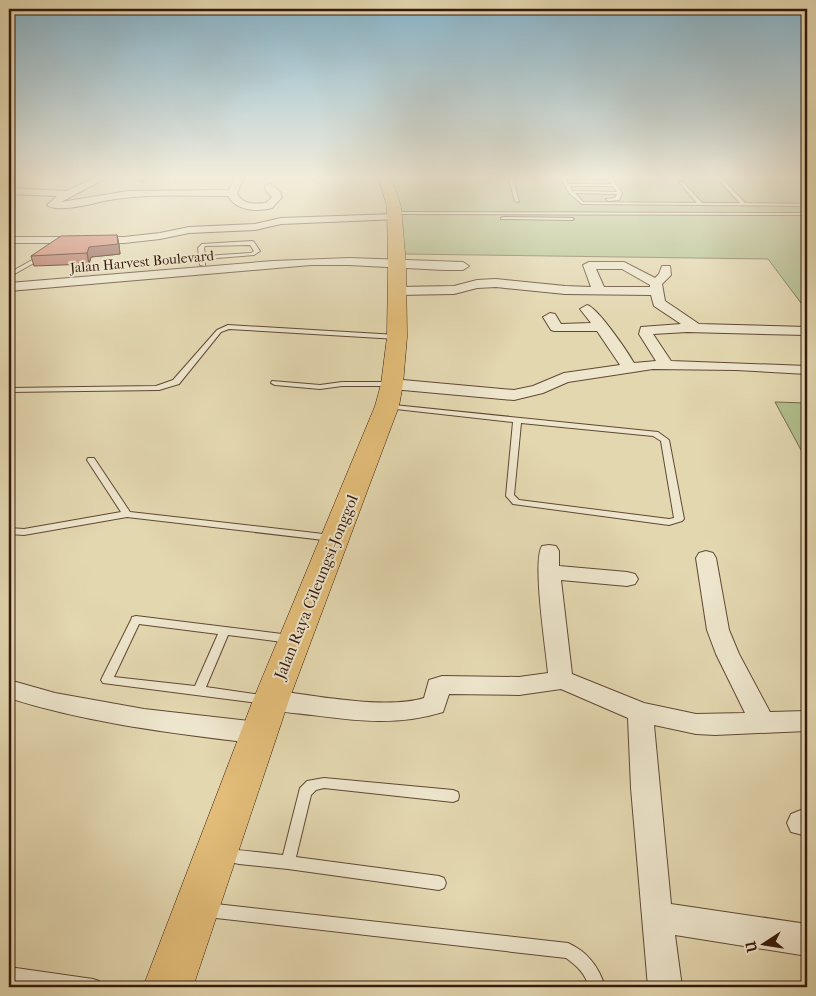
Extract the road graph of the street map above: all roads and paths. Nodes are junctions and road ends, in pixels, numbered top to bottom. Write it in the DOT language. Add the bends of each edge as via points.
graph roads {
  1 [pos="275,222"];
  2 [pos="395,222"];
  3 [pos="9,240"];
  4 [pos="48,252"];
  5 [pos="253,258"];
  6 [pos="203,262"];
  7 [pos="463,266"];
  8 [pos="666,268"];
  9 [pos="397,271"];
  10 [pos="153,273"];
  11 [pos="9,277"];
  12 [pos="9,287"];
  13 [pos="657,287"];
  14 [pos="599,290"];
  15 [pos="588,309"];
  16 [pos="550,317"];
  17 [pos="602,327"];
  18 [pos="696,328"];
  19 [pos="807,330"];
  20 [pos="397,336"];
  21 [pos="649,340"];
  22 [pos="807,340"];
  23 [pos="666,365"];
  24 [pos="629,368"];
  25 [pos="807,370"];
  26 [pos="275,383"];
  27 [pos="9,390"];
  28 [pos="389,395"];
  29 [pos="517,420"];
  30 [pos="91,460"];
  31 [pos="127,514"];
  32 [pos="9,531"];
  33 [pos="335,538"];
  34 [pos="706,558"];
  35 [pos="627,579"];
  36 [pos="224,632"];
  37 [pos="295,640"];
  38 [pos="561,680"];
  39 [pos="9,689"];
  40 [pos="200,691"];
  41 [pos="271,700"];
  42 [pos="640,712"];
  43 [pos="807,721"];
  44 [pos="763,724"];
  45 [pos="259,733"];
  46 [pos="452,796"];
  47 [pos="217,852"];
  48 [pos="288,862"];
  49 [pos="440,883"];
  50 [pos="196,909"];
  51 [pos="657,917"];
  52 [pos="807,940"];
  53 [pos="9,975"];
  54 [pos="93,987"];
  55 [pos="168,987"];
  56 [pos="597,987"];
  57 [pos="665,987"];
  1 -- 3 [label="street" via="59,244"];
  2 -- 9 [label="main road, Jalan Raya Cileungsi-Jonggol"];
  4 -- 11 [label="lane"];
  5 -- 6 [label="street, Jalan Harvest Boulevard"];
  5 -- 6 [label="lane" via="257,251 252,243 212,244 202,248"];
  5 -- 9 [label="street, Jalan Harvest Boulevard" via="345,257"];
  6 -- 10 [label="street, Jalan Harvest Boulevard"];
  7 -- 9 [label="street"];
  8 -- 13 [label="street"];
  9 -- 10 [label="street, Jalan Harvest Boulevard" via="353,261 318,261"];
  9 -- 14 [label="street" via="454,290 496,283"];
  9 -- 20 [label="main road, Jalan Raya Cileungsi-Jonggol"];
  10 -- 11 [label="street, Jalan Harvest Boulevard"];
  10 -- 12 [label="street, Jalan Harvest Boulevard"];
  13 -- 14 [label="street"];
  13 -- 14 [label="street" via="626,267 589,265"];
  13 -- 18 [label="street" via="659,302"];
  15 -- 17 [label="street"];
  16 -- 17 [label="street" via="559,328"];
  17 -- 24 [label="street"];
  18 -- 19 [label="street"];
  18 -- 21 [label="street" via="647,329 645,332"];
  20 -- 27 [label="lane" via="228,327 219,331 176,382 168,386"];
  20 -- 28 [label="main road, Jalan Raya Cileungsi-Jonggol"];
  21 -- 22 [label="street"];
  21 -- 23 [label="street"];
  23 -- 24 [label="street"];
  23 -- 25 [label="street"];
  24 -- 28 [label="street" via="557,380 538,390 514,395"];
  26 -- 28 [label="lane" via="320,387 342,384"];
  28 -- 29 [label="lane"];
  28 -- 33 [label="main road, Jalan Raya Cileungsi-Jonggol"];
  29 -- 29 [label="lane" via="510,496 513,501 669,522 679,519 665,440 661,436"];
  30 -- 31 [label="lane"];
  31 -- 32 [label="lane" via="24,532"];
  31 -- 33 [label="lane"];
  33 -- 37 [label="main road, Jalan Raya Cileungsi-Jonggol"];
  34 -- 44 [label="street" via="718,629"];
  35 -- 38 [label="street" via="549,562"];
  36 -- 37 [label="lane"];
  36 -- 40 [label="lane"];
  36 -- 40 [label="lane" via="136,620 108,680"];
  37 -- 41 [label="main road, Jalan Raya Cileungsi-Jonggol"];
  38 -- 41 [label="street" via="519,686 442,685 436,691 434,705 406,711 371,711"];
  38 -- 42 [label="street"];
  39 -- 45 [label="street" via="55,703 144,719"];
  40 -- 41 [label="lane"];
  41 -- 45 [label="main road, Jalan Raya Cileungsi-Jonggol"];
  42 -- 44 [label="street" via="696,724"];
  42 -- 51 [label="street"];
  43 -- 44 [label="street"];
  45 -- 47 [label="main road, Jalan Raya Cileungsi-Jonggol"];
  46 -- 48 [label="lane" via="324,783 312,785 305,792"];
  47 -- 48 [label="lane" via="239,858"];
  47 -- 50 [label="main road, Jalan Raya Cileungsi-Jonggol"];
  48 -- 49 [label="lane"];
  50 -- 55 [label="main road, Jalan Raya Cileungsi-Jonggol"];
  50 -- 56 [label="lane" via="568,951 587,964"];
  51 -- 52 [label="street"];
  51 -- 57 [label="street"];
  53 -- 54 [label="lane"];
}
